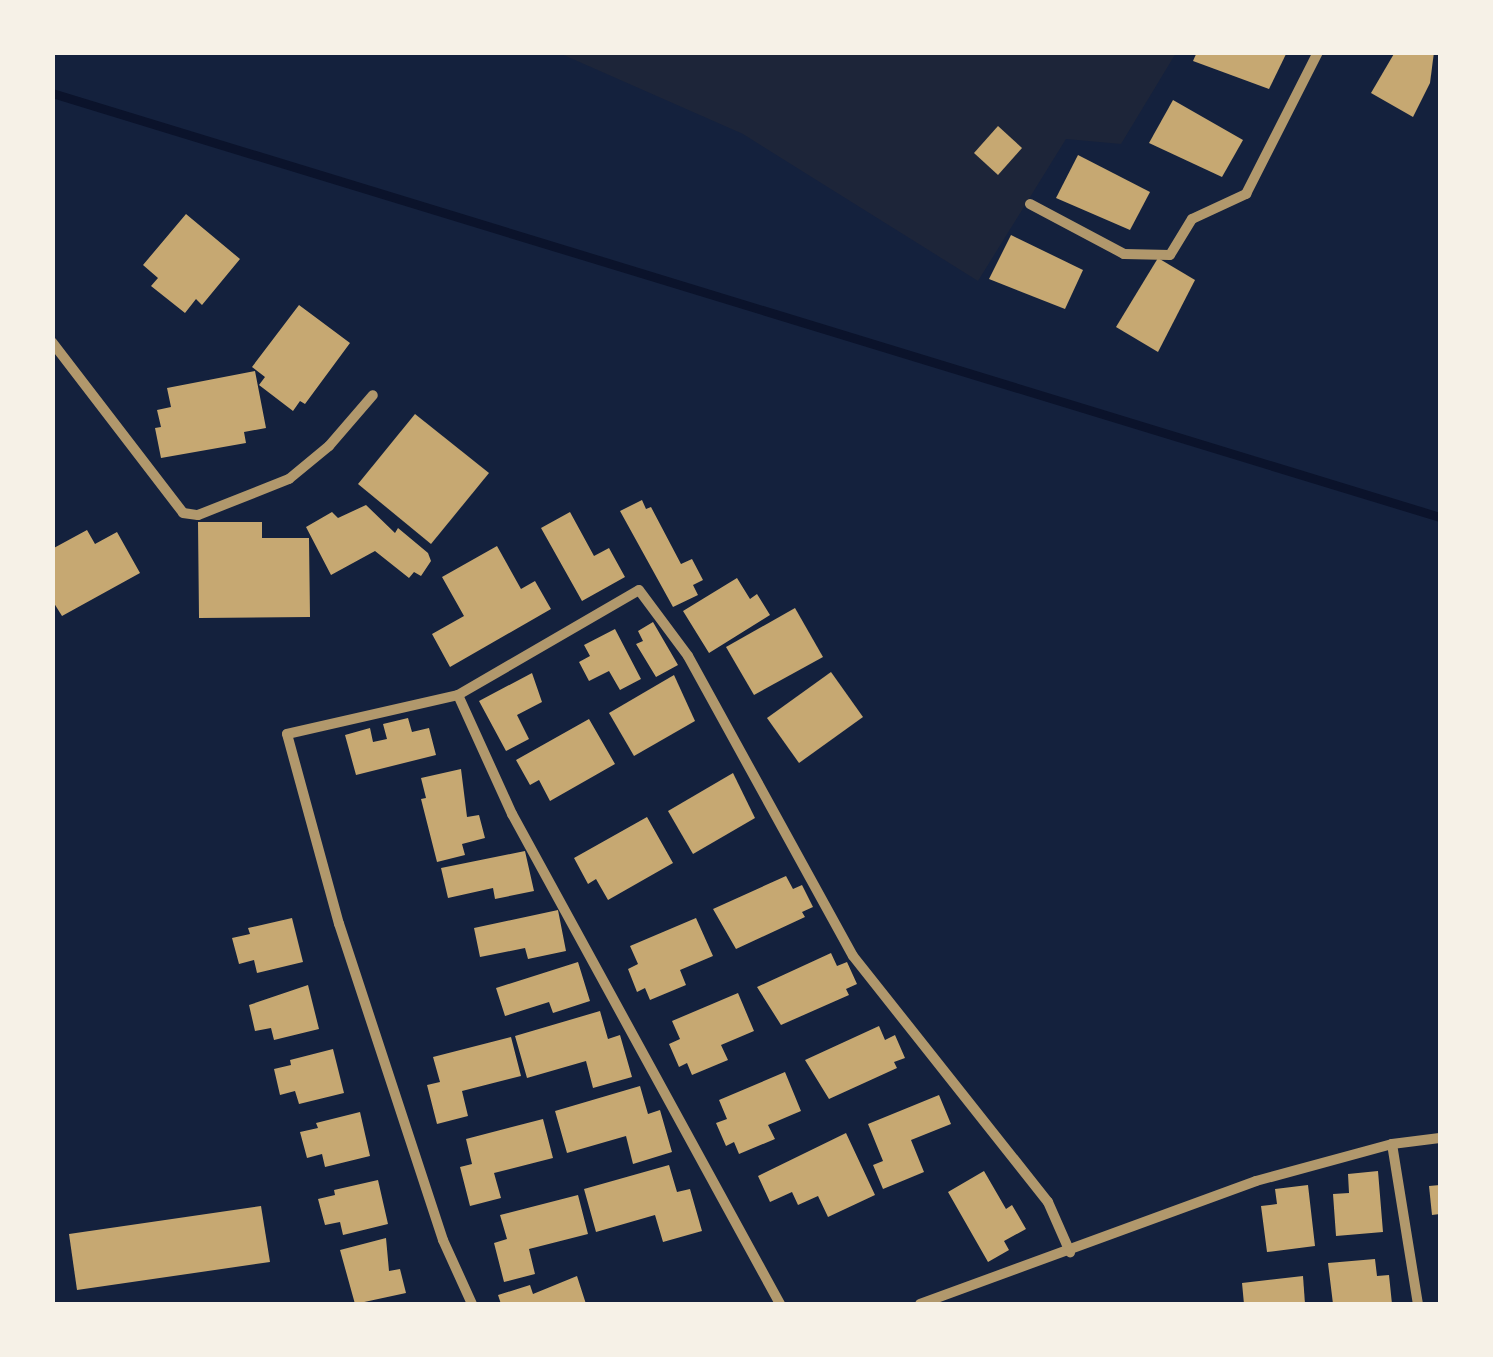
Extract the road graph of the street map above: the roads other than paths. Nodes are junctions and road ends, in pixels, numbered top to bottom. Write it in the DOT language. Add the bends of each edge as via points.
graph roads {
  1 [pos="1318,52"];
  2 [pos="1030,204"];
  3 [pos="52,342"];
  4 [pos="373,395"];
  5 [pos="458,695"];
  6 [pos="1440,1138"];
  7 [pos="1392,1144"];
  8 [pos="1070,1252"];
  9 [pos="472,1304"];
  10 [pos="780,1304"];
  11 [pos="920,1304"];
  12 [pos="1418,1304"];
  1 -- 2 [label="street" via="1246,194 1192,220 1170,255 1124,254"];
  3 -- 4 [label="street" via="183,514 198,516 289,479"];
  5 -- 8 [label="street" via="639,590 688,656 854,956 1048,1202"];
  5 -- 9 [label="street" via="287,734 345,943 442,1240"];
  5 -- 10 [label="street" via="512,814"];
  6 -- 7 [label="street"];
  7 -- 8 [label="street" via="1256,1181"];
  7 -- 12 [label="street"];
  8 -- 11 [label="street"];
}
